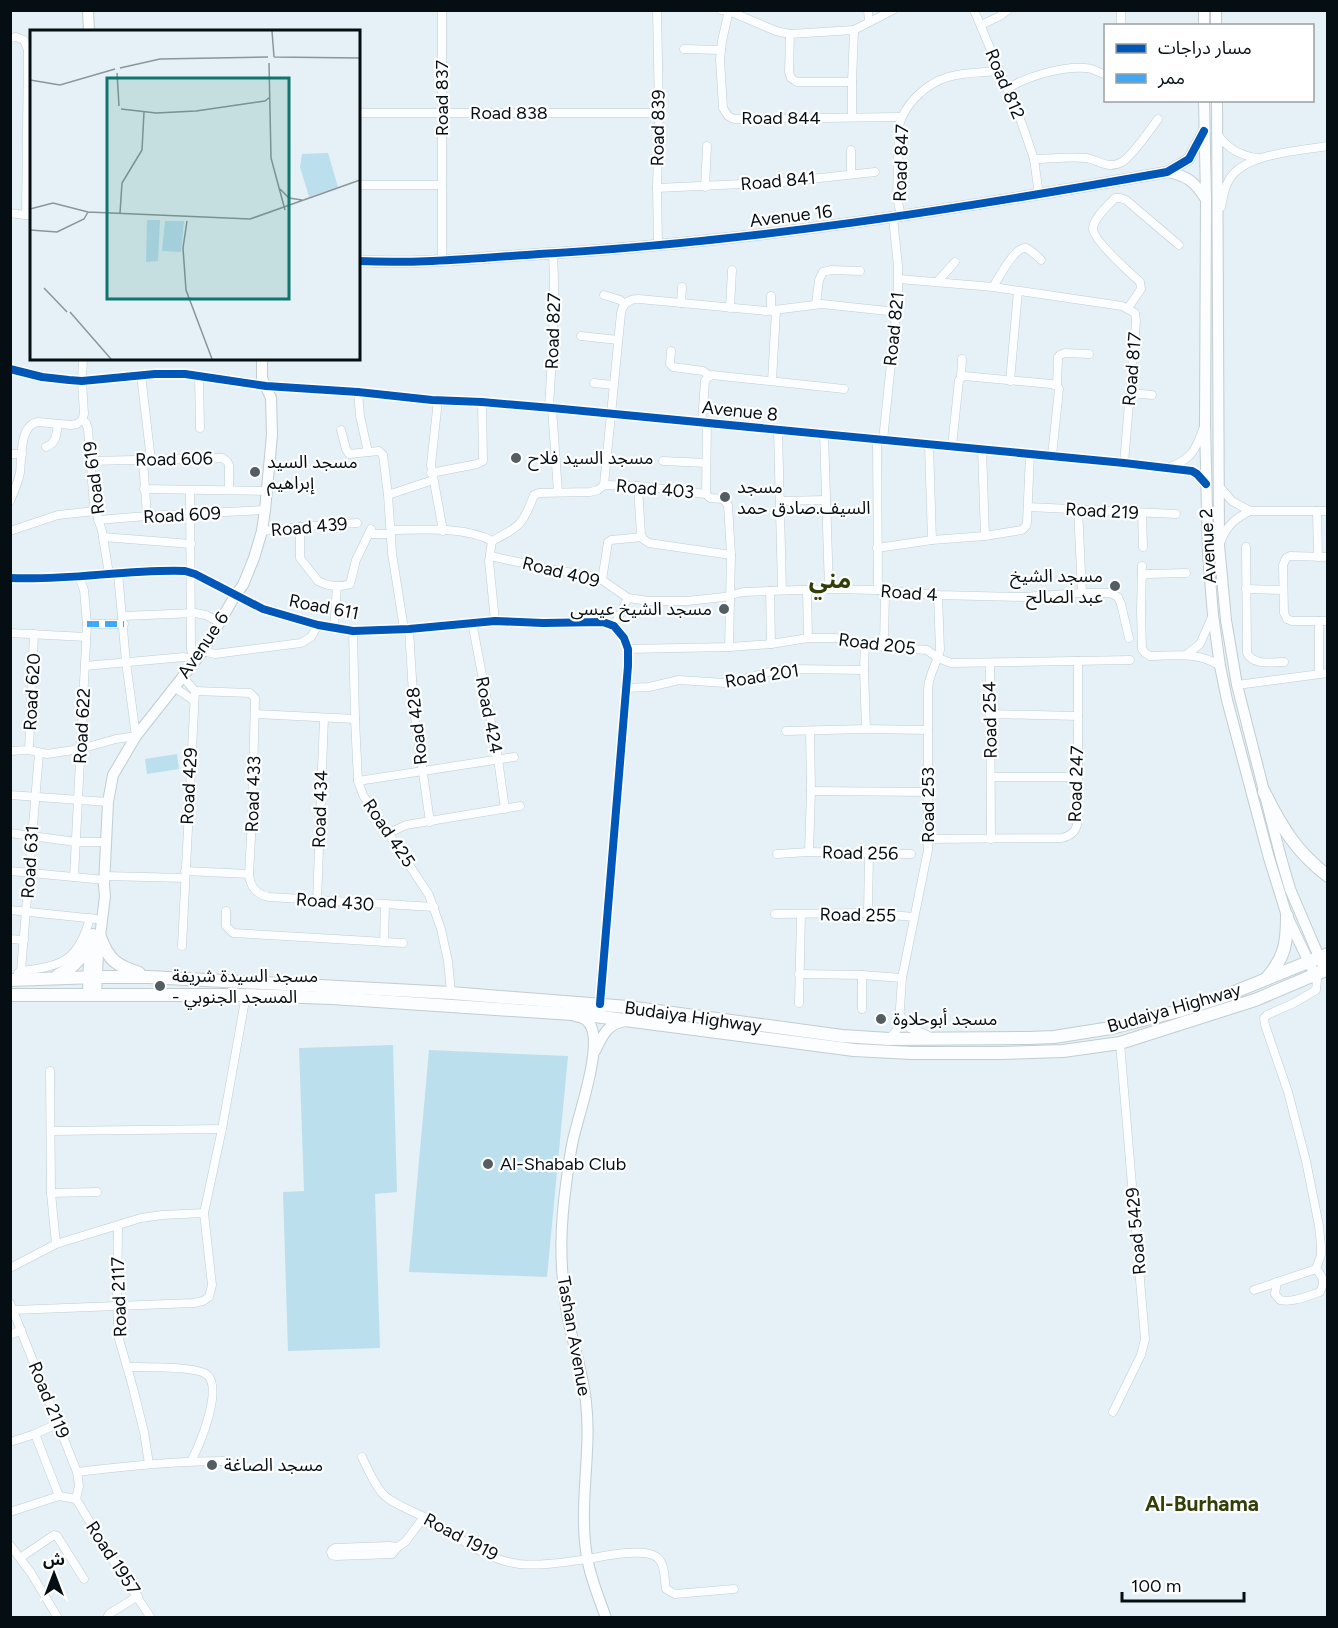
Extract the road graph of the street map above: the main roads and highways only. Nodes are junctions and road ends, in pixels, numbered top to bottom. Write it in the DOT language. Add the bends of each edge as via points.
graph roads {
  1 [pos="1264,792"];
  2 [pos="1328,876"];
  3 [pos="1287,916"];
  4 [pos="1318,958"];
  5 [pos="1322,972"];
  6 [pos="149,977"];
  7 [pos="10,979"];
  8 [pos="48,979"];
  9 [pos="1265,980"];
  10 [pos="10,996"];
  1 -- 2 [label="main road" via="1294,845"];
  3 -- 9 [label="main road" via="1283,955"];
  4 -- 9 [label="main road, Budaiya Highway"];
  5 -- 10 [label="main road, Budaiya Highway" via="1255,1000 1120,1043 1063,1051 1002,1053 880,1052 629,1020 332,998"];
  6 -- 8 [label="main road, Budaiya Highway"];
  6 -- 8 [label="main road" via="113,961 96,936 75,965"];
  6 -- 9 [label="main road, Budaiya Highway" via="600,1004 830,1035 890,1039 1029,1038 1111,1028 1190,1007"];
  7 -- 8 [label="main road, Budaiya Highway"];
}
